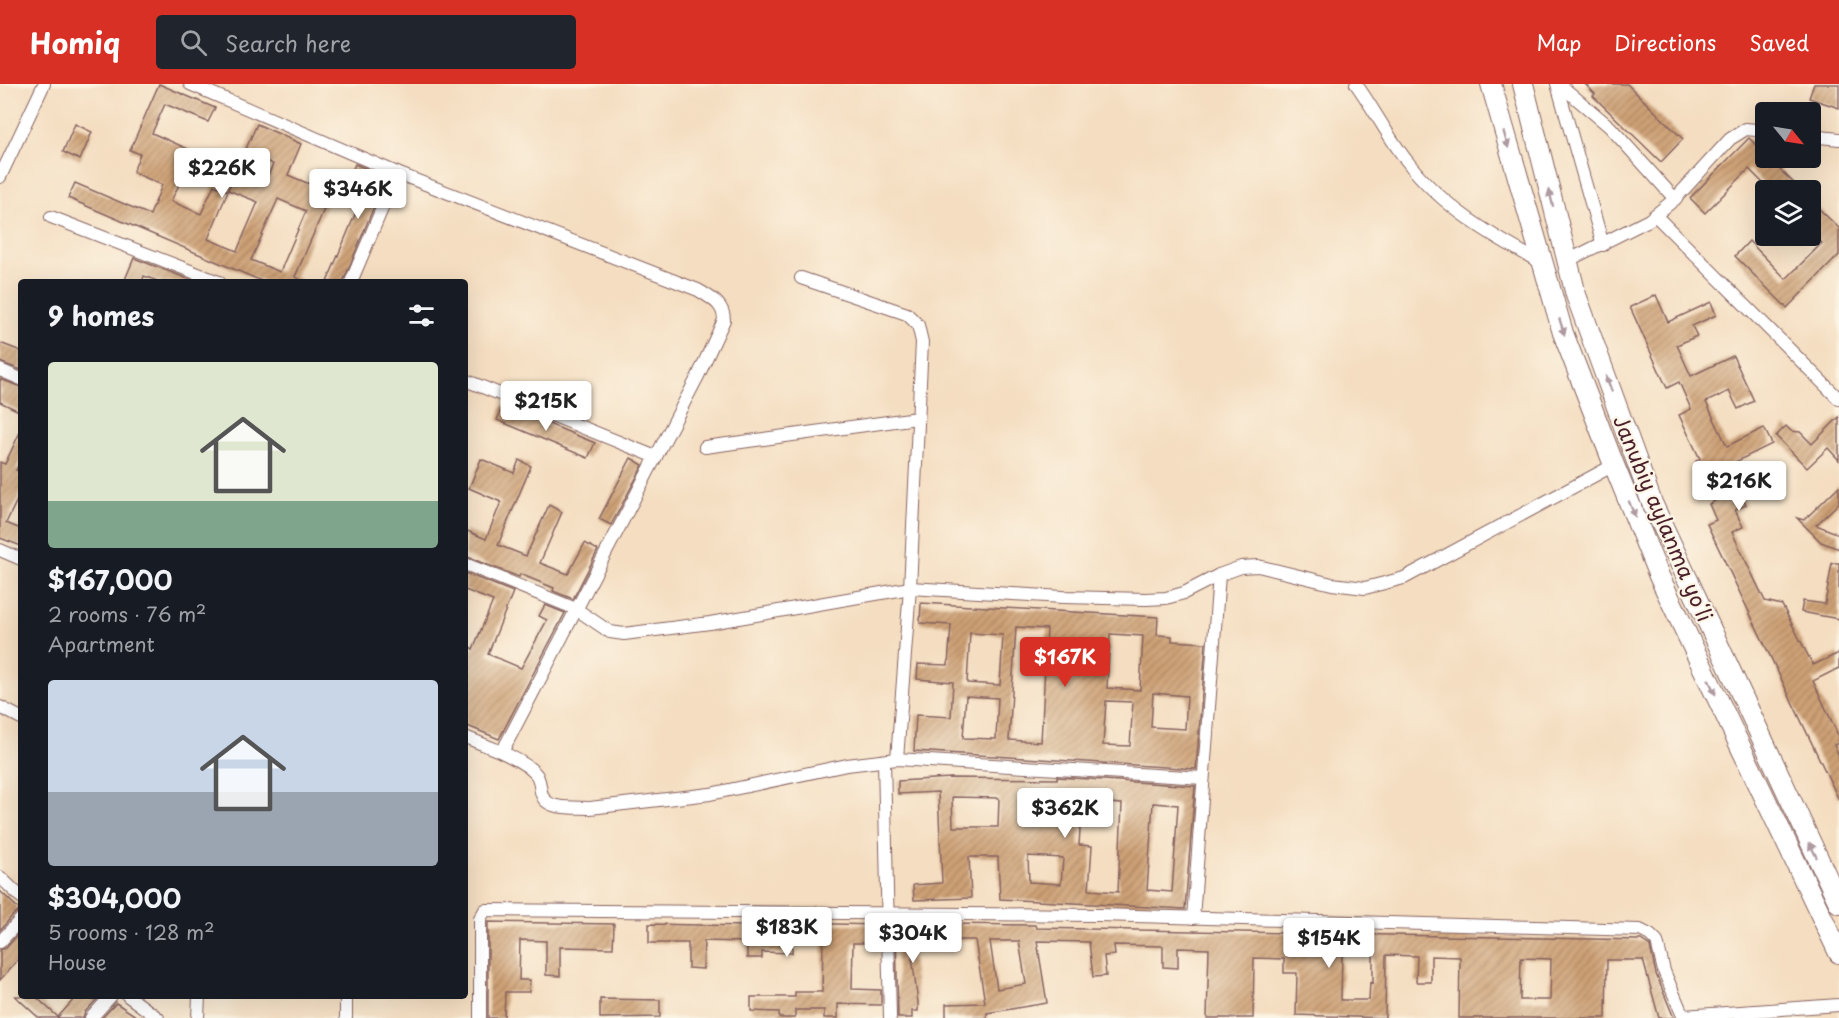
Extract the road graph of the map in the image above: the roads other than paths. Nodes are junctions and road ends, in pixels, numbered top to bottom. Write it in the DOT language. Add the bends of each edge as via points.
graph roads {
  1 [pos="44,84"];
  2 [pos="189,84"];
  3 [pos="1356,84"];
  4 [pos="1491,84"];
  5 [pos="1522,84"];
  6 [pos="1558,84"];
  7 [pos="1755,130"];
  8 [pos="1821,137"];
  9 [pos="1839,139"];
  10 [pos="4,159"];
  11 [pos="397,173"];
  12 [pos="0,177"];
  13 [pos="1675,199"];
  14 [pos="1655,215"];
  15 [pos="51,217"];
  16 [pos="1603,245"];
  17 [pos="1567,261"];
  18 [pos="1542,263"];
  19 [pos="801,278"];
  20 [pos="211,279"];
  21 [pos="352,279"];
  22 [pos="0,370"];
  23 [pos="18,378"];
  24 [pos="468,381"];
  25 [pos="1839,399"];
  26 [pos="917,418"];
  27 [pos="705,447"];
  28 [pos="656,457"];
  29 [pos="1614,465"];
  30 [pos="0,550"];
  31 [pos="18,558"];
  32 [pos="468,565"];
  33 [pos="1220,575"];
  34 [pos="910,588"];
  35 [pos="576,609"];
  36 [pos="0,707"];
  37 [pos="18,716"];
  38 [pos="468,737"];
  39 [pos="502,752"];
  40 [pos="897,759"];
  41 [pos="884,761"];
  42 [pos="1203,778"];
  43 [pos="0,877"];
  44 [pos="18,894"];
  45 [pos="1839,903"];
  46 [pos="888,914"];
  47 [pos="1193,918"];
  48 [pos="18,922"];
  49 [pos="0,942"];
  50 [pos="1839,953"];
  51 [pos="108,999"];
  52 [pos="132,999"];
  53 [pos="199,999"];
  54 [pos="346,999"];
  55 [pos="1839,1005"];
  56 [pos="1683,1017"];
  57 [pos="91,1018"];
  58 [pos="158,1018"];
  59 [pos="198,1018"];
  60 [pos="346,1018"];
  61 [pos="480,1018"];
  62 [pos="890,1018"];
  1 -- 10 [label="street"];
  2 -- 11 [label="street"];
  3 -- 18 [label="street" via="1427,184 1469,220"];
  4 -- 18 [label="highway, Janubiy aylanma yoʻli, one-way"];
  17 -- 5 [label="highway, Janubiy aylanma yoʻli, one-way"];
  6 -- 13 [label="street" via="1610,127"];
  6 -- 16 [label="street"];
  7 -- 13 [label="street" via="1746,129 1730,139"];
  8 -- 9 [label="street"];
  10 -- 12 [label="street"];
  11 -- 21 [label="street"];
  11 -- 28 [label="street" via="698,290 716,301 724,320"];
  13 -- 14 [label="street"];
  14 -- 16 [label="street"];
  14 -- 25 [label="street"];
  15 -- 20 [label="street"];
  16 -- 17 [label="street"];
  45 -- 17 [label="highway, Janubiy aylanma yoʻli, one-way" via="1652,503"];
  18 -- 29 [label="highway, Janubiy aylanma yoʻli, one-way" via="1563,333"];
  19 -- 26 [label="street" via="907,314 918,325 922,342"];
  22 -- 23 [label="street"];
  24 -- 28 [label="street"];
  26 -- 27 [label="street"];
  26 -- 34 [label="street"];
  28 -- 35 [label="street"];
  29 -- 33 [label="street" via="1404,578 1365,588 1257,566"];
  29 -- 50 [label="highway, Janubiy aylanma yoʻli, one-way" via="1659,576"];
  30 -- 31 [label="street"];
  32 -- 35 [label="street"];
  33 -- 34 [label="street" via="1184,593 1146,599"];
  33 -- 42 [label="street"];
  34 -- 35 [label="street" via="624,634 610,632"];
  34 -- 40 [label="street"];
  35 -- 39 [label="street"];
  36 -- 37 [label="street"];
  38 -- 39 [label="street"];
  39 -- 41 [label="street" via="536,774 549,804 590,808 710,794"];
  40 -- 41 [label="street"];
  40 -- 42 [label="street"];
  41 -- 46 [label="street"];
  42 -- 47 [label="street"];
  43 -- 44 [label="street"];
  46 -- 47 [label="street"];
  46 -- 61 [label="street" via="485,910 480,919"];
  46 -- 62 [label="street"];
  47 -- 56 [label="street" via="1640,930 1656,942"];
  48 -- 49 [label="street"];
  51 -- 57 [label="street"];
  52 -- 58 [label="street"];
  53 -- 59 [label="street"];
  54 -- 60 [label="street"];
  55 -- 56 [label="street"];
}
